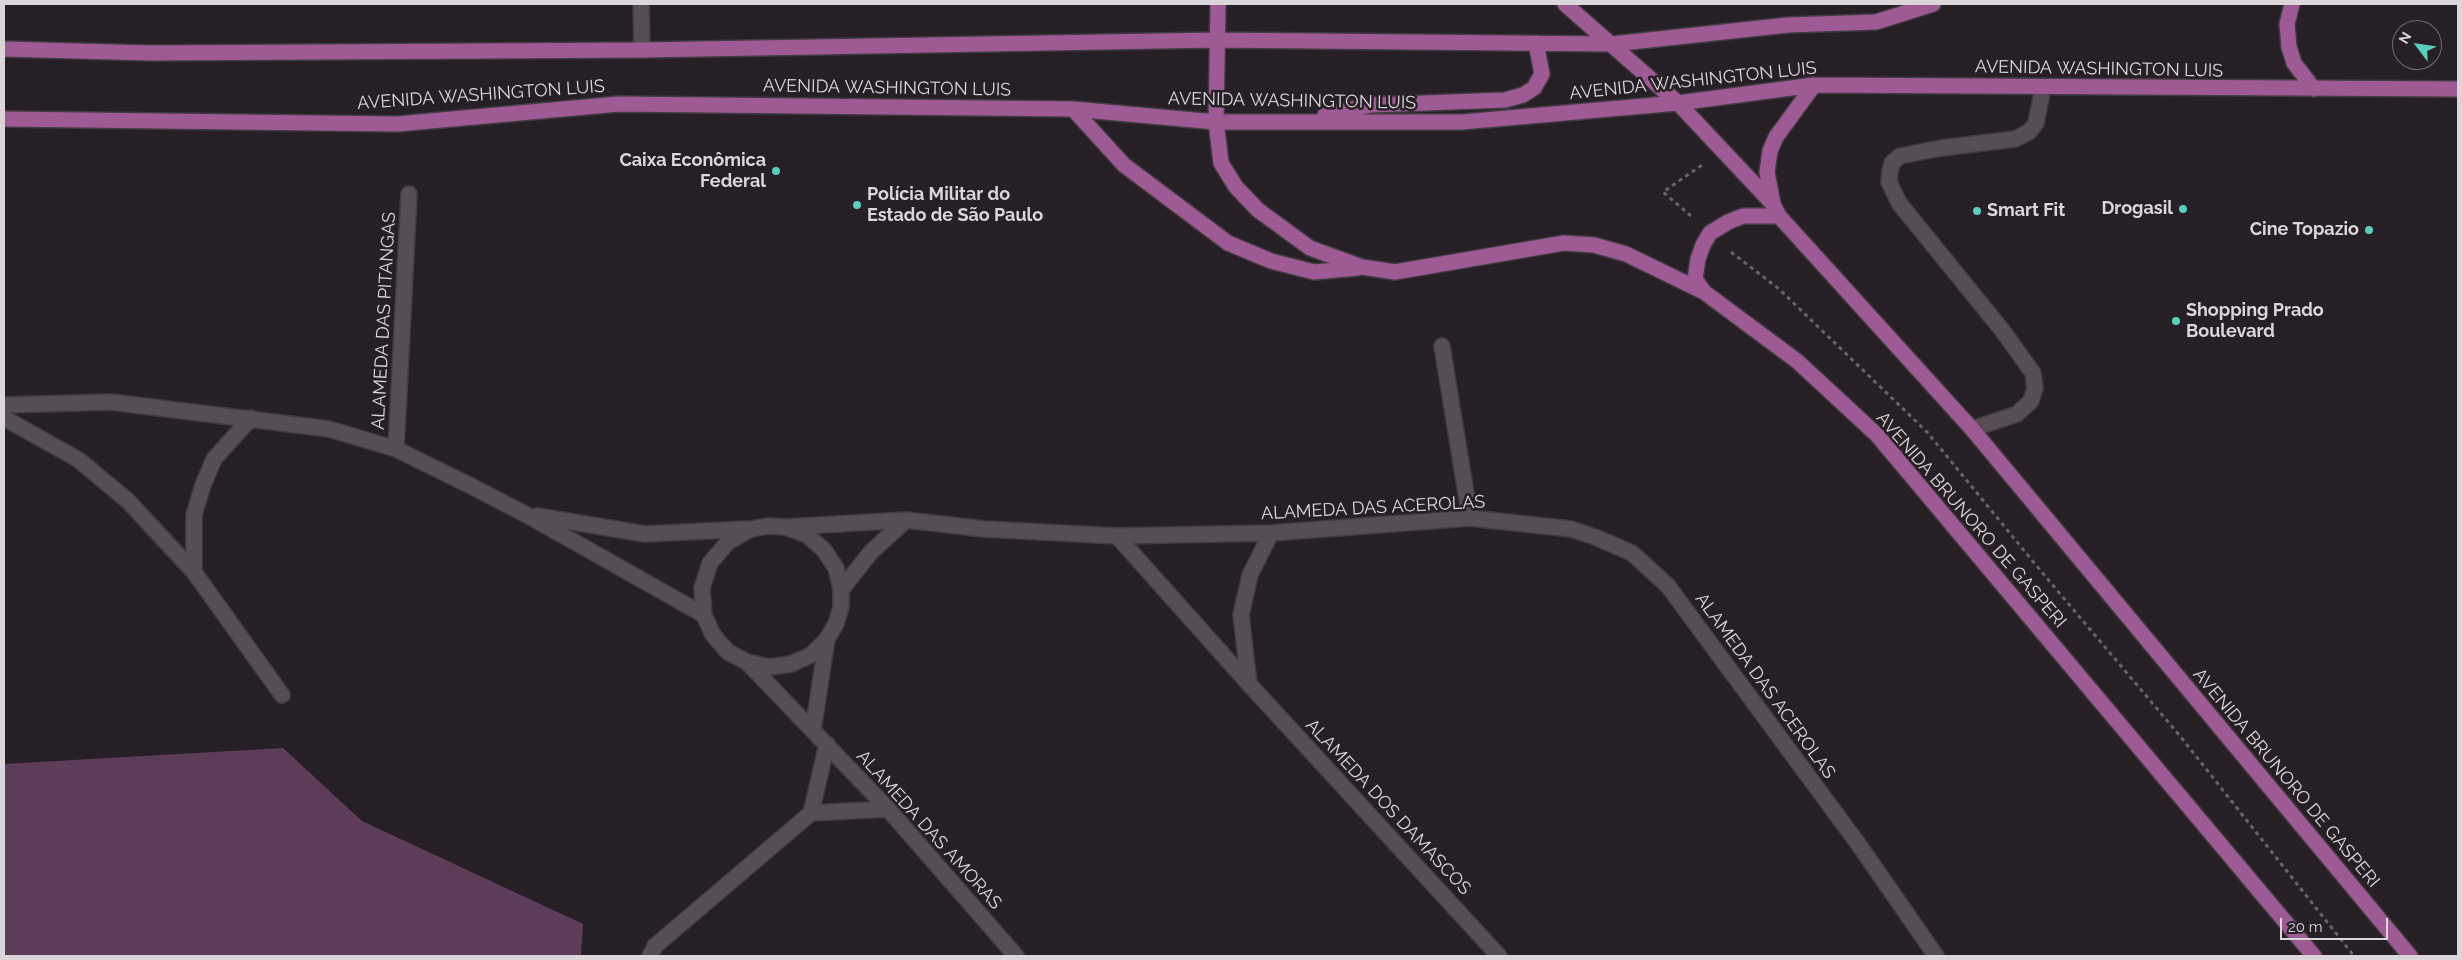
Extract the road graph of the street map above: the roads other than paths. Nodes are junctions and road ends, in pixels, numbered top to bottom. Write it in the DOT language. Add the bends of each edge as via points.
graph roads {
  1 [pos="641,4"];
  2 [pos="1218,4"];
  3 [pos="1565,4"];
  4 [pos="1934,4"];
  5 [pos="2292,4"];
  6 [pos="1216,40"];
  7 [pos="1536,43"];
  8 [pos="1612,44"];
  9 [pos="4,49"];
  10 [pos="642,50"];
  11 [pos="1814,85"];
  12 [pos="2043,87"];
  13 [pos="2314,90"];
  14 [pos="2458,90"];
  15 [pos="1678,103"];
  16 [pos="1073,109"];
  17 [pos="4,119"];
  18 [pos="1297,121"];
  19 [pos="1216,122"];
  20 [pos="409,194"];
  21 [pos="1776,210"];
  22 [pos="1362,267"];
  23 [pos="1704,292"];
  24 [pos="1442,346"];
  25 [pos="4,405"];
  26 [pos="4,418"];
  27 [pos="251,418"];
  28 [pos="1972,429"];
  29 [pos="396,449"];
  30 [pos="525,514"];
  31 [pos="1470,518"];
  32 [pos="906,520"];
  33 [pos="786,527"];
  34 [pos="752,529"];
  35 [pos="1271,533"];
  36 [pos="1118,536"];
  37 [pos="194,572"];
  38 [pos="841,590"];
  39 [pos="704,616"];
  40 [pos="827,639"];
  41 [pos="747,662"];
  42 [pos="1249,684"];
  43 [pos="282,695"];
  44 [pos="813,730"];
  45 [pos="827,744"];
  46 [pos="888,809"];
  47 [pos="811,813"];
  48 [pos="650,956"];
  49 [pos="1016,956"];
  50 [pos="1499,956"];
  51 [pos="1936,956"];
  52 [pos="2314,956"];
  53 [pos="2410,956"];
  1 -- 10 [label="street"];
  2 -- 6 [label="main road, AVENIDA BRUNORO DE GASPERI"];
  3 -- 8 [label="main road, AVENIDA BRUNORO DE GASPERI"];
  4 -- 8 [label="main road, AVENIDA WASHINGTON LUIS" via="1876,22 1788,25"];
  5 -- 13 [label="main road" via="2287,24 2289,47 2294,63"];
  6 -- 7 [label="main road, AVENIDA WASHINGTON LUIS"];
  6 -- 10 [label="main road, AVENIDA WASHINGTON LUIS"];
  6 -- 19 [label="main road, AVENIDA BRUNORO DE GASPERI"];
  7 -- 8 [label="main road, AVENIDA WASHINGTON LUIS"];
  7 -- 18 [label="main road" via="1542,74 1534,88 1522,95 1505,100 1371,105"];
  8 -- 15 [label="main road, AVENIDA BRUNORO DE GASPERI"];
  9 -- 10 [label="main road, AVENIDA WASHINGTON LUIS" via="151,53"];
  11 -- 12 [label="main road, AVENIDA WASHINGTON LUIS"];
  11 -- 15 [label="main road, AVENIDA WASHINGTON LUIS"];
  11 -- 21 [label="main road" via="1776,137 1770,151 1767,172"];
  12 -- 13 [label="main road, AVENIDA WASHINGTON LUIS"];
  12 -- 28 [label="street" via="2036,123 2030,132 2015,140 1900,156 1892,163 1890,171 1889,182 1899,203 2033,372 2035,388 2030,401 2017,414"];
  13 -- 14 [label="main road, AVENIDA WASHINGTON LUIS"];
  15 -- 18 [label="main road, AVENIDA WASHINGTON LUIS" via="1462,122"];
  15 -- 21 [label="main road, AVENIDA BRUNORO DE GASPERI"];
  16 -- 17 [label="main road, AVENIDA WASHINGTON LUIS" via="619,104 398,124"];
  16 -- 19 [label="main road, AVENIDA WASHINGTON LUIS"];
  16 -- 22 [label="main road, AVENIDA BRUNORO DE GASPERI" via="1124,165 1228,243 1271,261 1314,272"];
  18 -- 19 [label="main road, AVENIDA WASHINGTON LUIS"];
  19 -- 22 [label="main road, AVENIDA BRUNORO DE GASPERI" via="1221,163 1236,187 1258,210 1310,248"];
  20 -- 29 [label="street, ALAMEDA DAS PITANGAS"];
  21 -- 23 [label="main road" via="1743,216 1710,233 1698,258 1695,279"];
  21 -- 28 [label="main road, AVENIDA BRUNORO DE GASPERI"];
  22 -- 23 [label="main road, AVENIDA BRUNORO DE GASPERI" via="1395,272 1564,243 1594,245 1626,254"];
  23 -- 52 [label="main road, AVENIDA BRUNORO DE GASPERI" via="1797,361 1877,435"];
  24 -- 31 [label="street"];
  25 -- 27 [label="street" via="111,402"];
  26 -- 37 [label="street" via="79,460 128,501"];
  27 -- 29 [label="street" via="329,429"];
  27 -- 37 [label="street" via="214,459 204,485 194,515"];
  28 -- 53 [label="main road, AVENIDA BRUNORO DE GASPERI"];
  29 -- 30 [label="street"];
  30 -- 34 [label="street" via="644,534"];
  30 -- 39 [label="street"];
  31 -- 35 [label="street, ALAMEDA DAS ACEROLAS"];
  31 -- 51 [label="street, ALAMEDA DAS ACEROLAS" via="1571,529 1595,537 1632,553 1668,586 1859,845"];
  32 -- 33 [label="street, ALAMEDA DAS ACEROLAS"];
  32 -- 36 [label="street, ALAMEDA DAS ACEROLAS" via="984,529"];
  32 -- 38 [label="street" via="871,552"];
  33 -- 34 [label="street"];
  33 -- 38 [label="street" via="807,535 824,550 836,568"];
  34 -- 39 [label="street" via="728,542 710,562 702,588"];
  35 -- 36 [label="street, ALAMEDA DAS ACEROLAS"];
  35 -- 42 [label="street" via="1250,575 1241,615"];
  36 -- 42 [label="street, ALAMEDA DOS DAMASCOS"];
  37 -- 43 [label="street"];
  38 -- 40 [label="street" via="841,607"];
  39 -- 41 [label="street" via="713,635 728,652"];
  40 -- 41 [label="street" via="811,654 791,664 769,667"];
  40 -- 44 [label="street"];
  41 -- 44 [label="street, ALAMEDA DAS AMORAS"];
  42 -- 50 [label="street, ALAMEDA DOS DAMASCOS"];
  44 -- 45 [label="street, ALAMEDA DAS AMORAS"];
  45 -- 46 [label="street, ALAMEDA DAS AMORAS"];
  45 -- 47 [label="street"];
  46 -- 47 [label="street"];
  46 -- 49 [label="street, ALAMEDA DAS AMORAS"];
  47 -- 48 [label="street" via="655,946"];
}
